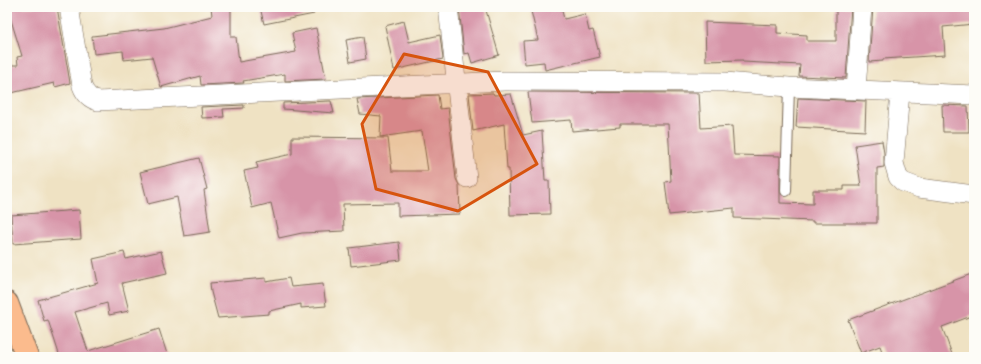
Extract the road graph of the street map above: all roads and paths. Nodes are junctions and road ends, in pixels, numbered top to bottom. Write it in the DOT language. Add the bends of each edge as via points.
graph roads {
  1 [pos="69,7"];
  2 [pos="448,7"];
  3 [pos="862,7"];
  4 [pos="458,83"];
  5 [pos="789,87"];
  6 [pos="856,90"];
  7 [pos="900,92"];
  8 [pos="974,95"];
  9 [pos="467,178"];
  10 [pos="786,191"];
  11 [pos="974,195"];
  12 [pos="7,303"];
  13 [pos="27,357"];
  1 -- 4 [label="street" via="82,86 89,97 98,101"];
  2 -- 4 [label="street"];
  3 -- 6 [label="street"];
  4 -- 5 [label="street" via="725,82"];
  4 -- 9 [label="street"];
  5 -- 6 [label="street"];
  5 -- 10 [label="lane"];
  6 -- 7 [label="street"];
  7 -- 8 [label="street"];
  7 -- 11 [label="street" via="894,163 898,177 918,188"];
  12 -- 13 [label="highway"];
}
